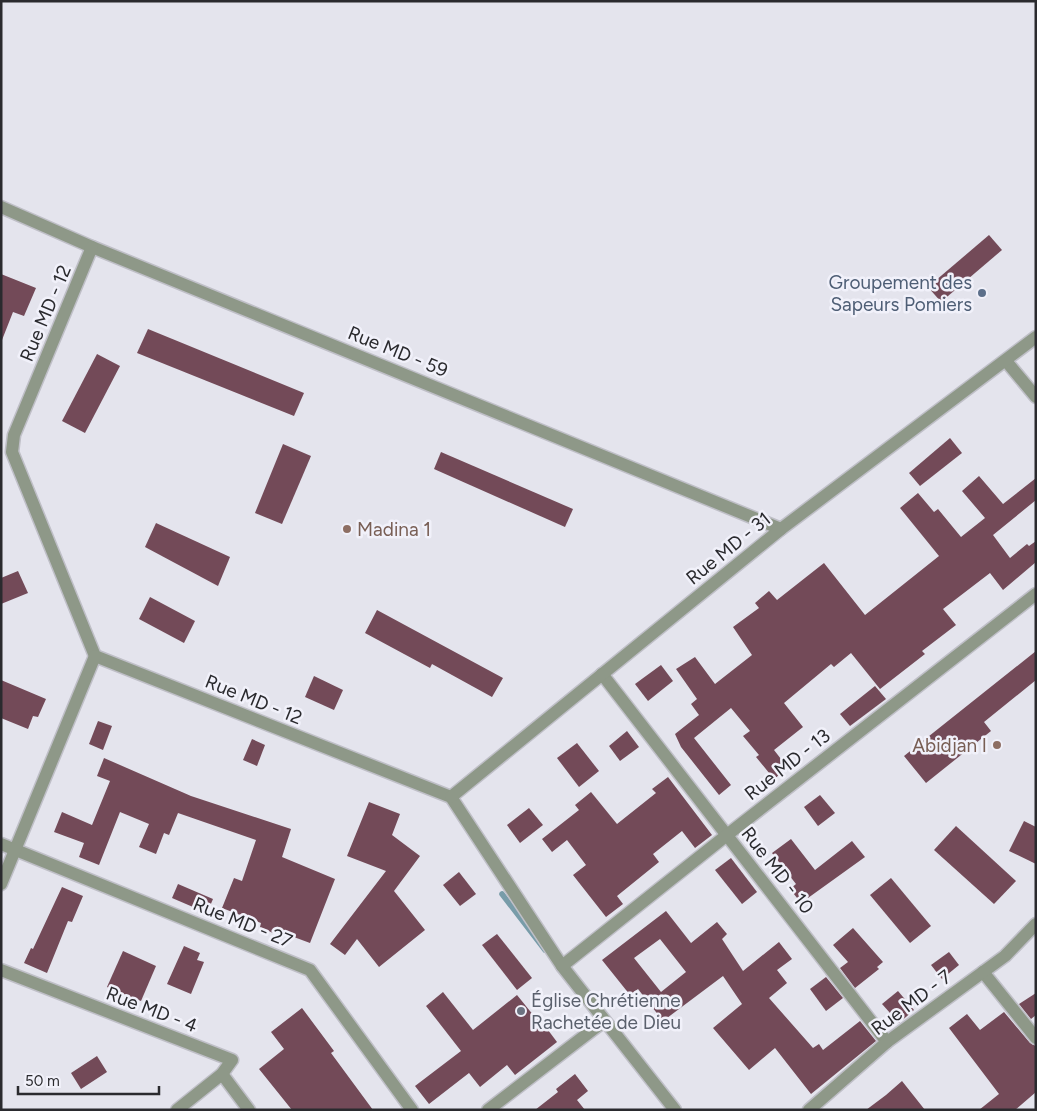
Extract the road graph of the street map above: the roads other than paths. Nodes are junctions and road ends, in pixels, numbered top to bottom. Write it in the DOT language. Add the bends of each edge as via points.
graph roads {
  1 [pos="1,207"];
  2 [pos="92,247"];
  3 [pos="1036,337"];
  4 [pos="1006,361"];
  5 [pos="1036,397"];
  6 [pos="781,528"];
  7 [pos="1036,594"];
  8 [pos="95,656"];
  9 [pos="602,674"];
  10 [pos="451,798"];
  11 [pos="727,835"];
  12 [pos="1,844"];
  13 [pos="16,850"];
  14 [pos="1,884"];
  15 [pos="1036,924"];
  16 [pos="562,966"];
  17 [pos="1,970"];
  18 [pos="983,972"];
  19 [pos="604,1021"];
  20 [pos="1036,1038"];
  21 [pos="888,1042"];
  22 [pos="222,1074"];
  23 [pos="177,1110"];
  24 [pos="249,1110"];
  25 [pos="412,1110"];
  26 [pos="488,1110"];
  27 [pos="675,1110"];
  28 [pos="809,1110"];
  1 -- 2 [label="street, Rue MD - 59"];
  2 -- 6 [label="street, Rue MD - 59"];
  2 -- 8 [label="street, Rue MD - 12" via="14,435 12,452"];
  3 -- 4 [label="street, Rue MD - 31"];
  4 -- 5 [label="street"];
  4 -- 6 [label="street, Rue MD - 31"];
  6 -- 9 [label="street, Rue MD - 31"];
  7 -- 11 [label="street, Rue MD - 13"];
  8 -- 10 [label="street, Rue MD - 12"];
  8 -- 13 [label="street"];
  9 -- 10 [label="street, Rue MD - 31"];
  9 -- 11 [label="street, Rue MD - 10"];
  10 -- 16 [label="street"];
  11 -- 16 [label="street, Rue MD - 13"];
  11 -- 21 [label="street, Rue MD - 10"];
  12 -- 13 [label="street, Rue MD - 27"];
  13 -- 14 [label="street"];
  13 -- 25 [label="street, Rue MD - 27" via="310,970"];
  15 -- 18 [label="street, Rue MD - 7" via="1005,956"];
  16 -- 19 [label="street"];
  17 -- 22 [label="street, Rue MD - 4" via="232,1060"];
  18 -- 20 [label="street"];
  18 -- 21 [label="street, Rue MD - 7"];
  19 -- 26 [label="street"];
  19 -- 27 [label="street"];
  21 -- 28 [label="street, Rue MD - 7"];
  22 -- 23 [label="street"];
  22 -- 24 [label="street"];
}
